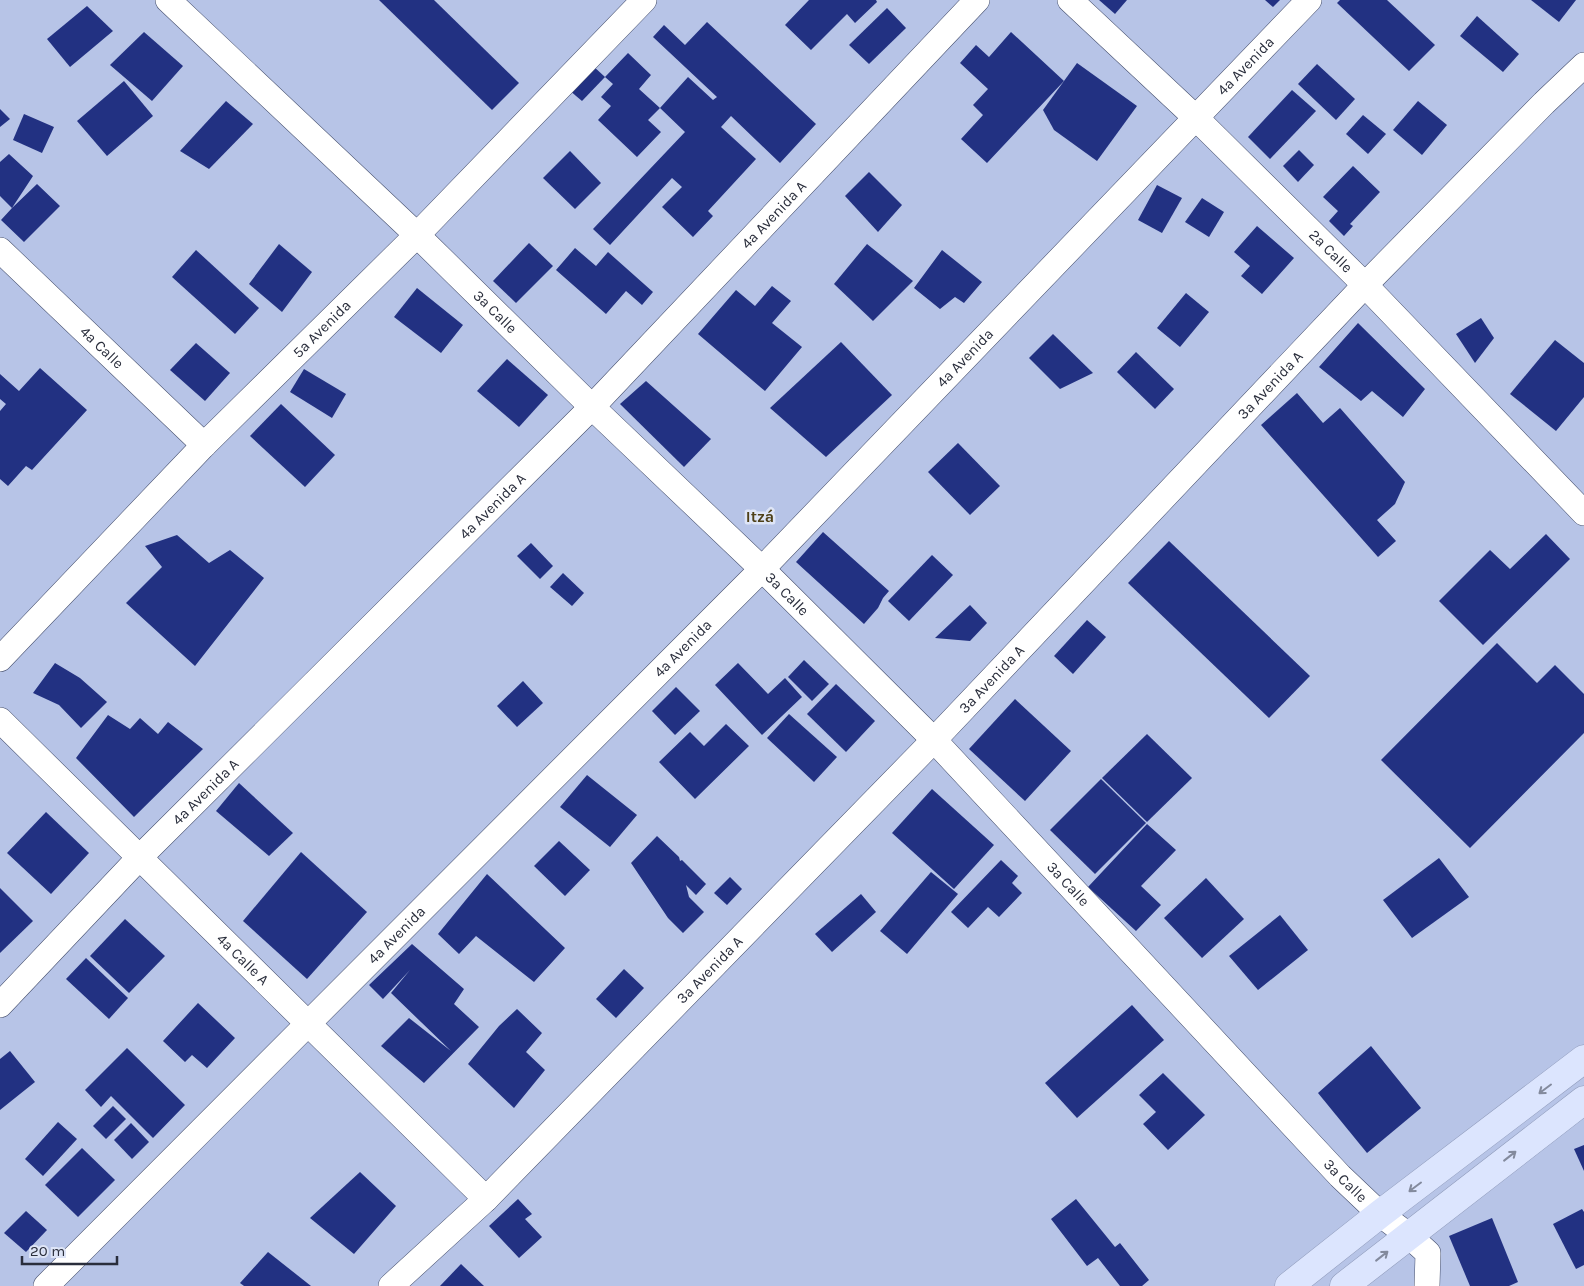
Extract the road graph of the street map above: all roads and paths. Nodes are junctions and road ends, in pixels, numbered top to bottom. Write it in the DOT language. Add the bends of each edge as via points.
graph roads {
  1 [pos="168,0"];
  2 [pos="644,0"];
  3 [pos="977,0"];
  4 [pos="1070,0"];
  5 [pos="1310,0"];
  6 [pos="1584,65"];
  7 [pos="1196,118"];
  8 [pos="417,235"];
  9 [pos="0,250"];
  10 [pos="1365,285"];
  11 [pos="592,407"];
  12 [pos="204,445"];
  13 [pos="1584,513"];
  14 [pos="762,569"];
  15 [pos="0,659"];
  16 [pos="0,720"];
  17 [pos="934,740"];
  18 [pos="139,858"];
  19 [pos="0,1005"];
  20 [pos="309,1024"];
  21 [pos="1584,1059"];
  22 [pos="1584,1100"];
  23 [pos="486,1200"];
  24 [pos="1380,1214"];
  25 [pos="1408,1235"];
  26 [pos="46,1286"];
  27 [pos="390,1286"];
  28 [pos="1289,1286"];
  29 [pos="1344,1286"];
  30 [pos="1428,1286"];
  1 -- 8 [label="street, 3a Calle"];
  2 -- 8 [label="street, 5a Avenida"];
  3 -- 11 [label="street, 4a Avenida A"];
  4 -- 7 [label="street, 2a Calle"];
  5 -- 7 [label="street, 4a Avenida"];
  6 -- 10 [label="street, 3a Avenida A"];
  7 -- 10 [label="street, 2a Calle"];
  7 -- 14 [label="street, 4a Avenida"];
  8 -- 11 [label="street, 3a Calle"];
  8 -- 12 [label="street, 5a Avenida"];
  9 -- 12 [label="street, 4a Calle"];
  10 -- 13 [label="street, 2a Calle"];
  10 -- 17 [label="street, 3a Avenida A"];
  11 -- 14 [label="street, 3a Calle"];
  11 -- 18 [label="street, 4a Avenida A"];
  12 -- 15 [label="street, 5a Avenida"];
  14 -- 17 [label="street, 3a Calle"];
  14 -- 20 [label="street, 4a Avenida"];
  16 -- 18 [label="street, 4a Calle A"];
  17 -- 23 [label="street, 3a Avenida A"];
  17 -- 24 [label="street, 3a Calle" via="1340,1176"];
  18 -- 19 [label="street, 4a Avenida A"];
  18 -- 20 [label="street, 4a Calle A"];
  20 -- 23 [label="street, 4a Calle A"];
  20 -- 26 [label="street, 4a Avenida"];
  21 -- 24 [label="main road, one-way"];
  25 -- 22 [label="main road, one-way"];
  23 -- 27 [label="street, 3a Avenida A"];
  24 -- 25 [label="street, 3a Calle"];
  24 -- 28 [label="main road"];
  29 -- 25 [label="main road, one-way"];
  25 -- 30 [label="street" via="1428,1253"];
}
